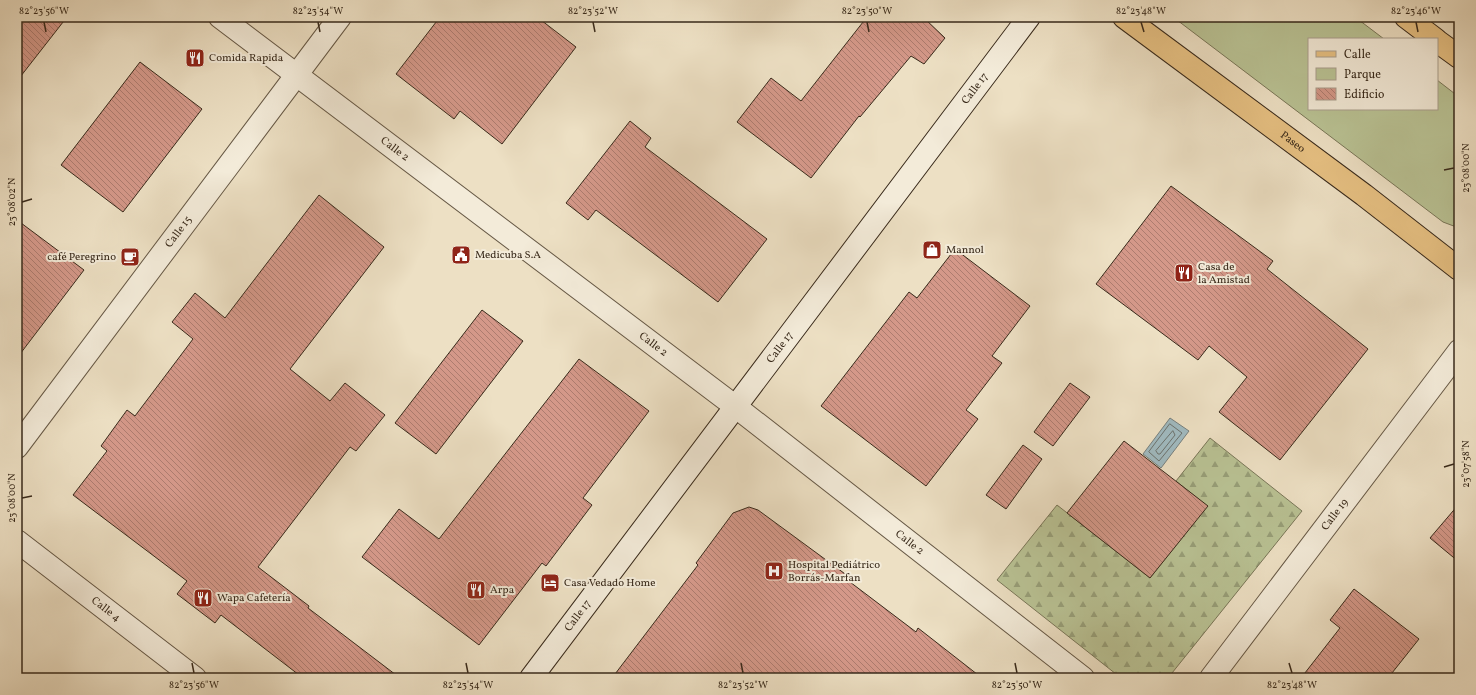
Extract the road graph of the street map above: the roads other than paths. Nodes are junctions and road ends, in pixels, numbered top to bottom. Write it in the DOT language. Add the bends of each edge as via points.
graph roads {
  1 [pos="220,17"];
  2 [pos="340,17"];
  3 [pos="1030,17"];
  4 [pos="1124,17"];
  5 [pos="1406,17"];
  6 [pos="1433,38"];
  7 [pos="1438,41"];
  8 [pos="1459,57"];
  9 [pos="297,74"];
  10 [pos="1427,244"];
  11 [pos="1459,251"];
  12 [pos="1459,269"];
  13 [pos="1459,351"];
  14 [pos="736,407"];
  15 [pos="17,447"];
  16 [pos="17,541"];
  17 [pos="195,678"];
  18 [pos="531,678"];
  19 [pos="1083,678"];
  20 [pos="1211,678"];
  1 -- 9 [label="street, Calle 2"];
  2 -- 9 [label="street, Calle 15"];
  3 -- 14 [label="street, Calle 17"];
  4 -- 10 [label="main road, Paseo"];
  5 -- 6 [label="main road"];
  7 -- 8 [label="main road"];
  9 -- 14 [label="street, Calle 2"];
  9 -- 15 [label="street, Calle 15"];
  10 -- 11 [label="main road"];
  10 -- 12 [label="main road, Paseo"];
  13 -- 20 [label="street, Calle 19"];
  14 -- 18 [label="street, Calle 17"];
  14 -- 19 [label="street, Calle 2"];
  16 -- 17 [label="street, Calle 4"];
}
